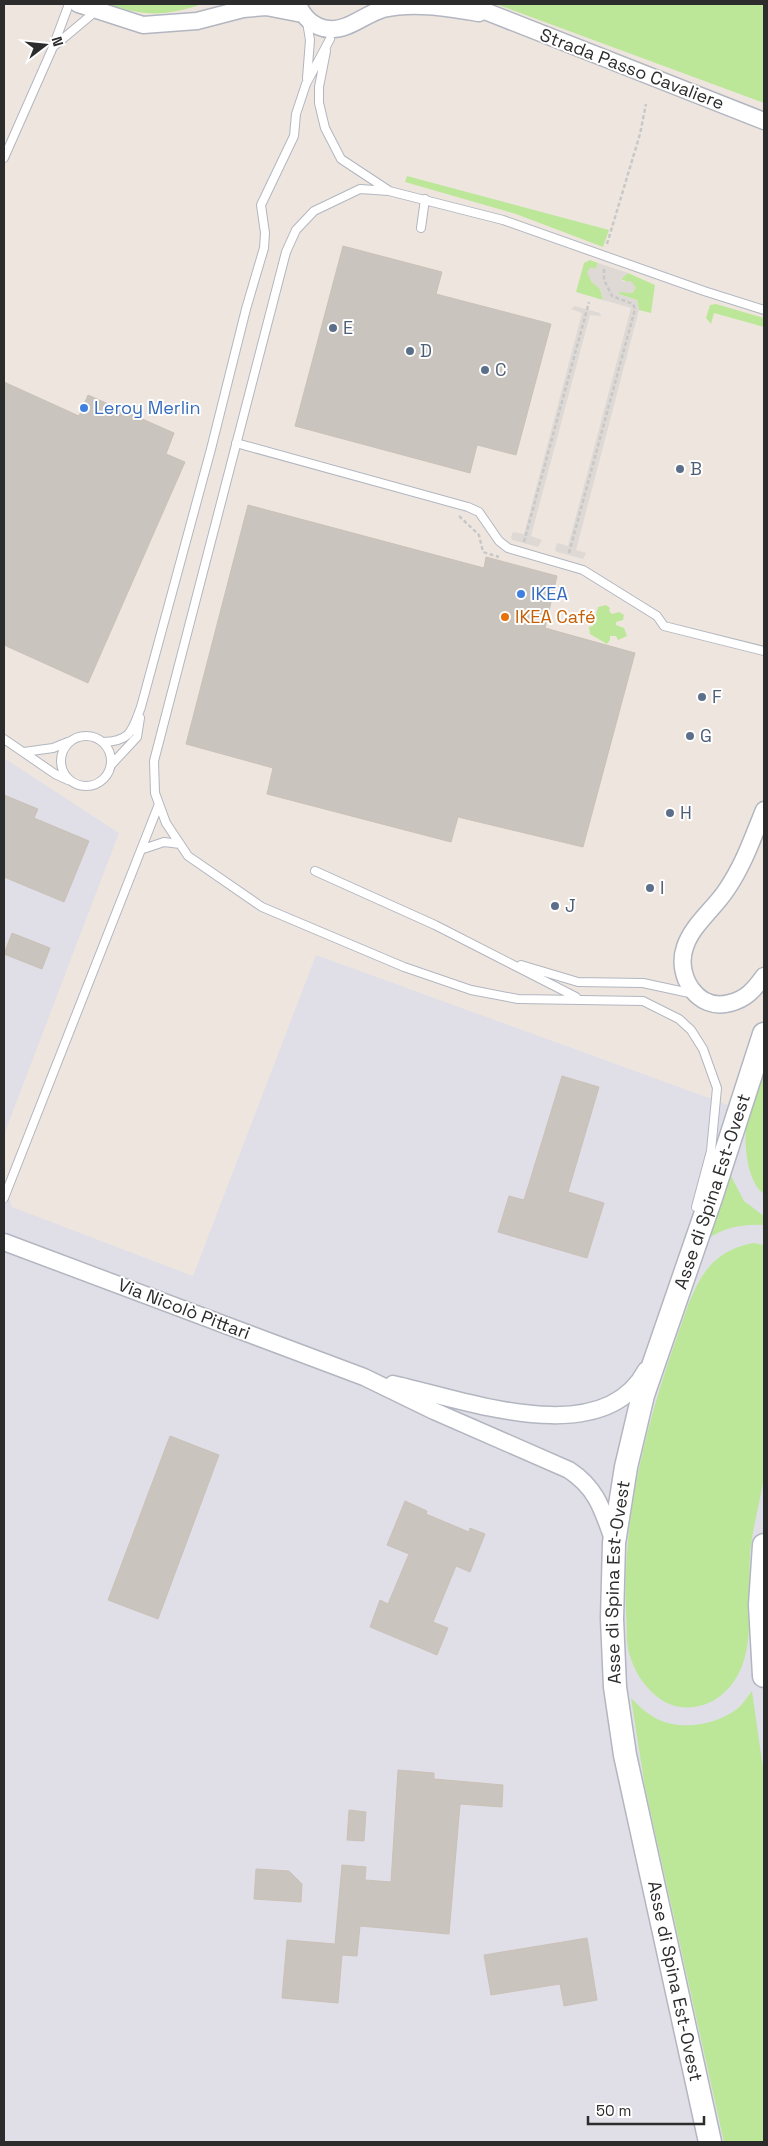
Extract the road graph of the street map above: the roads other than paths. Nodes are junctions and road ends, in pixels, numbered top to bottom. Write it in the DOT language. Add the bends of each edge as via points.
graph roads {
  1 [pos="69,4"];
  2 [pos="78,4"];
  3 [pos="225,4"];
  4 [pos="365,4"];
  5 [pos="467,4"];
  6 [pos="97,10"];
  7 [pos="302,12"];
  8 [pos="501,17"];
  9 [pos="355,20"];
  10 [pos="164,24"];
  11 [pos="335,33"];
  12 [pos="54,47"];
  13 [pos="306,84"];
  14 [pos="764,121"];
  15 [pos="4,158"];
  16 [pos="389,191"];
  17 [pos="424,199"];
  18 [pos="421,228"];
  19 [pos="763,309"];
  20 [pos="236,443"];
  21 [pos="764,651"];
  22 [pos="141,707"];
  23 [pos="4,739"];
  24 [pos="70,741"];
  25 [pos="103,742"];
  26 [pos="24,752"];
  27 [pos="111,765"];
  28 [pos="69,781"];
  29 [pos="160,804"];
  30 [pos="764,810"];
  31 [pos="180,844"];
  32 [pos="143,849"];
  33 [pos="315,871"];
  34 [pos="501,958"];
  35 [pos="764,976"];
  36 [pos="694,994"];
  37 [pos="582,1000"];
  38 [pos="764,1034"];
  39 [pos="4,1198"];
  40 [pos="694,1213"];
  41 [pos="4,1242"];
  42 [pos="676,1270"];
  43 [pos="677,1298"];
  44 [pos="662,1339"];
  45 [pos="364,1377"];
  46 [pos="614,1543"];
  47 [pos="764,1545"];
  48 [pos="764,1676"];
  49 [pos="710,2142"];
  1 -- 12 [label="lane"];
  2 -- 6 [label="street"];
  3 -- 10 [label="street"];
  4 -- 9 [label="street"];
  5 -- 8 [label="street"];
  6 -- 10 [label="street" via="143,25"];
  6 -- 12 [label="lane"];
  7 -- 10 [label="street" via="266,6 197,21"];
  7 -- 11 [label="street" via="319,27"];
  7 -- 13 [label="lane" via="310,40"];
  8 -- 9 [label="street" via="420,6 385,9"];
  8 -- 14 [label="street, Strada Passo Cavaliere"];
  9 -- 11 [label="street"];
  11 -- 13 [label="lane"];
  11 -- 16 [label="lane" via="321,69 319,87 325,128 341,159"];
  12 -- 15 [label="lane"];
  13 -- 22 [label="lane" via="296,114 294,136 261,205 264,248"];
  16 -- 17 [label="lane"];
  16 -- 20 [label="lane" via="360,189 337,198 314,210 296,230 286,252"];
  17 -- 18 [label="lane"];
  17 -- 19 [label="lane" via="503,220 704,292"];
  20 -- 21 [label="lane" via="468,507 479,512 508,548 588,572 657,616 664,626"];
  20 -- 29 [label="lane" via="154,762 155,793"];
  22 -- 25 [label="lane" via="127,736"];
  22 -- 27 [label="lane" via="137,737"];
  23 -- 26 [label="lane"];
  24 -- 25 [label="lane" via="86,735"];
  24 -- 26 [label="lane" via="53,748"];
  24 -- 28 [label="lane" via="61,756 60,766"];
  25 -- 27 [label="lane" via="110,752"];
  26 -- 28 [label="lane"];
  27 -- 28 [label="lane" via="108,773 95,785 77,785"];
  29 -- 31 [label="lane" via="166,823"];
  29 -- 32 [label="lane"];
  30 -- 36 [label="street" via="742,866 682,955 687,984"];
  31 -- 32 [label="lane" via="164,842"];
  31 -- 37 [label="lane" via="188,856 262,907 404,967 471,990 518,999"];
  32 -- 39 [label="lane"];
  33 -- 34 [label="lane"];
  34 -- 36 [label="lane" via="578,982 643,983"];
  34 -- 37 [label="lane"];
  35 -- 36 [label="street" via="749,995 726,1004 707,1001"];
  37 -- 40 [label="lane" via="644,1002 679,1019 703,1049 717,1088 716,1115 711,1151"];
  38 -- 43 [label="main road, Asse di Spina Est-Ovest"];
  41 -- 45 [label="street, Via Nicolò Pittari"];
  42 -- 43 [label="lane"];
  43 -- 44 [label="main road, Asse di Spina Est-Ovest"];
  44 -- 45 [label="street" via="645,1373 626,1395 591,1411 533,1414 500,1411"];
  44 -- 46 [label="main road, Asse di Spina Est-Ovest" via="640,1404"];
  45 -- 46 [label="street" via="576,1474 598,1498"];
  46 -- 49 [label="main road, Asse di Spina Est-Ovest" via="612,1619 615,1687 625,1755"];
  47 -- 48 [label="main road" via="760,1605"];
}
